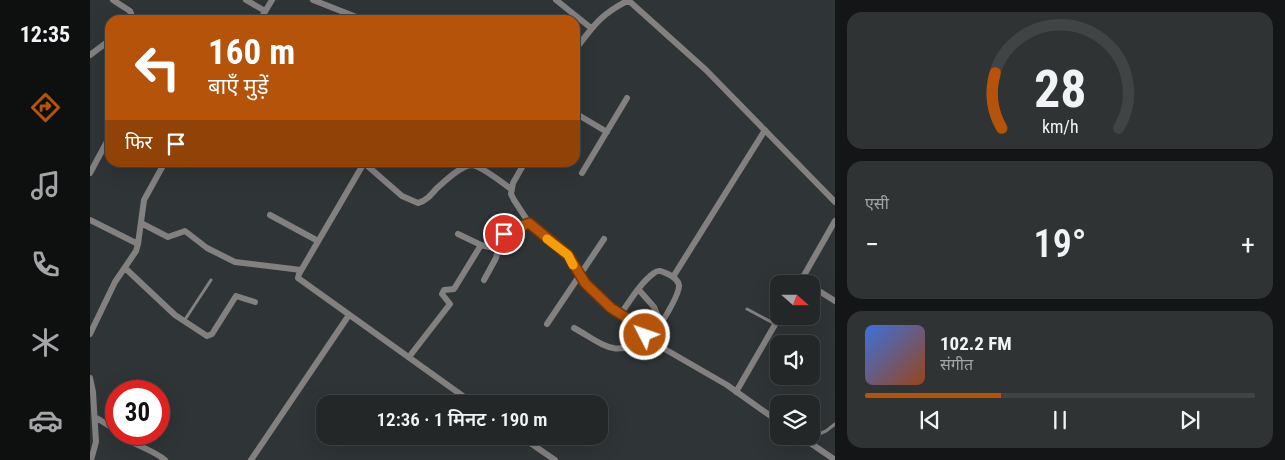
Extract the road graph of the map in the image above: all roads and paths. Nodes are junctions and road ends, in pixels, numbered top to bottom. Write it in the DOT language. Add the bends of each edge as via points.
graph roads {
  1 [pos="113,0"];
  2 [pos="246,0"];
  3 [pos="272,0"];
  4 [pos="313,0"];
  5 [pos="558,0"];
  6 [pos="629,0"];
  7 [pos="265,11"];
  8 [pos="130,15"];
  9 [pos="263,15"];
  10 [pos="351,15"];
  11 [pos="576,15"];
  12 [pos="580,19"];
  13 [pos="591,28"];
  14 [pos="580,43"];
  15 [pos="105,46"];
  16 [pos="90,55"];
  17 [pos="627,98"];
  18 [pos="580,116"];
  19 [pos="765,130"];
  20 [pos="606,132"];
  21 [pos="105,145"];
  22 [pos="162,167"];
  23 [pos="361,167"];
  24 [pos="368,167"];
  25 [pos="464,167"];
  26 [pos="478,167"];
  27 [pos="522,167"];
  28 [pos="90,173"];
  29 [pos="582,173"];
  30 [pos="511,189"];
  31 [pos="835,202"];
  32 [pos="270,215"];
  33 [pos="90,220"];
  34 [pos="835,221"];
  35 [pos="141,223"];
  36 [pos="529,223"];
  37 [pos="458,234"];
  38 [pos="604,238"];
  39 [pos="318,241"];
  40 [pos="138,244"];
  41 [pos="481,245"];
  42 [pos="498,249"];
  43 [pos="125,268"];
  44 [pos="301,270"];
  45 [pos="580,275"];
  46 [pos="804,275"];
  47 [pos="673,277"];
  48 [pos="211,280"];
  49 [pos="484,280"];
  50 [pos="639,290"];
  51 [pos="820,291"];
  52 [pos="835,301"];
  53 [pos="255,302"];
  54 [pos="746,309"];
  55 [pos="620,314"];
  56 [pos="349,315"];
  57 [pos="184,322"];
  58 [pos="770,322"];
  59 [pos="547,324"];
  60 [pos="661,324"];
  61 [pos="775,325"];
  62 [pos="574,328"];
  63 [pos="90,334"];
  64 [pos="648,337"];
  65 [pos="409,357"];
  66 [pos="90,378"];
  67 [pos="736,392"];
  68 [pos="462,395"];
  69 [pos="770,416"];
  70 [pos="95,417"];
  71 [pos="105,423"];
  72 [pos="835,424"];
  73 [pos="820,433"];
  74 [pos="140,445"];
  75 [pos="533,445"];
  76 [pos="812,445"];
  77 [pos="91,460"];
  78 [pos="165,460"];
  79 [pos="251,460"];
  80 [pos="555,460"];
  81 [pos="835,460"];
  1 -- 8 [label="street" via="130,11"];
  2 -- 7 [label="street"];
  3 -- 7 [label="street"];
  4 -- 10 [label="street"];
  5 -- 11 [label="street"];
  6 -- 13 [label="street" via="607,12"];
  6 -- 19 [label="street" via="706,70"];
  7 -- 9 [label="street"];
  12 -- 13 [label="street"];
  13 -- 14 [label="street"];
  15 -- 16 [label="street"];
  17 -- 20 [label="street"];
  18 -- 20 [label="street"];
  19 -- 31 [label="street"];
  19 -- 47 [label="street"];
  20 -- 29 [label="street"];
  21 -- 28 [label="street"];
  22 -- 35 [label="street" via="144,200"];
  23 -- 39 [label="street"];
  24 -- 25 [label="street" via="402,196 418,203"];
  26 -- 30 [label="street"];
  27 -- 30 [label="street"];
  30 -- 36 [label="street"];
  32 -- 39 [label="street"];
  33 -- 40 [label="street"];
  34 -- 46 [label="street"];
  35 -- 40 [label="street"];
  35 -- 44 [label="street" via="168,237 188,232 207,248 234,262"];
  36 -- 42 [label="street" via="504,234"];
  36 -- 45 [label="street" via="568,255"];
  37 -- 41 [label="street"];
  38 -- 45 [label="street"];
  39 -- 44 [label="street"];
  40 -- 43 [label="street"];
  41 -- 42 [label="street"];
  41 -- 65 [label="street" via="454,289 444,290 442,294 450,304"];
  42 -- 49 [label="street"];
  43 -- 57 [label="street"];
  43 -- 63 [label="street"];
  44 -- 56 [label="street" via="298,278"];
  45 -- 55 [label="street"];
  45 -- 59 [label="street"];
  47 -- 50 [label="street" via="661,271 655,272"];
  47 -- 60 [label="street" via="678,289"];
  48 -- 57 [label="lane"];
  50 -- 55 [label="street"];
  50 -- 60 [label="street" via="654,307"];
  51 -- 52 [label="street"];
  53 -- 57 [label="street" via="234,297 210,336"];
  54 -- 58 [label="lane"];
  55 -- 64 [label="street"];
  56 -- 65 [label="street"];
  56 -- 79 [label="street"];
  60 -- 64 [label="street"];
  61 -- 67 [label="street"];
  62 -- 64 [label="street" via="616,349 626,348"];
  64 -- 67 [label="street"];
  65 -- 68 [label="street"];
  66 -- 70 [label="street"];
  67 -- 69 [label="street"];
  70 -- 71 [label="street"];
  70 -- 77 [label="street" via="96,442"];
  72 -- 73 [label="lane"];
  74 -- 78 [label="street"];
  75 -- 80 [label="street"];
  76 -- 81 [label="street"];
}
